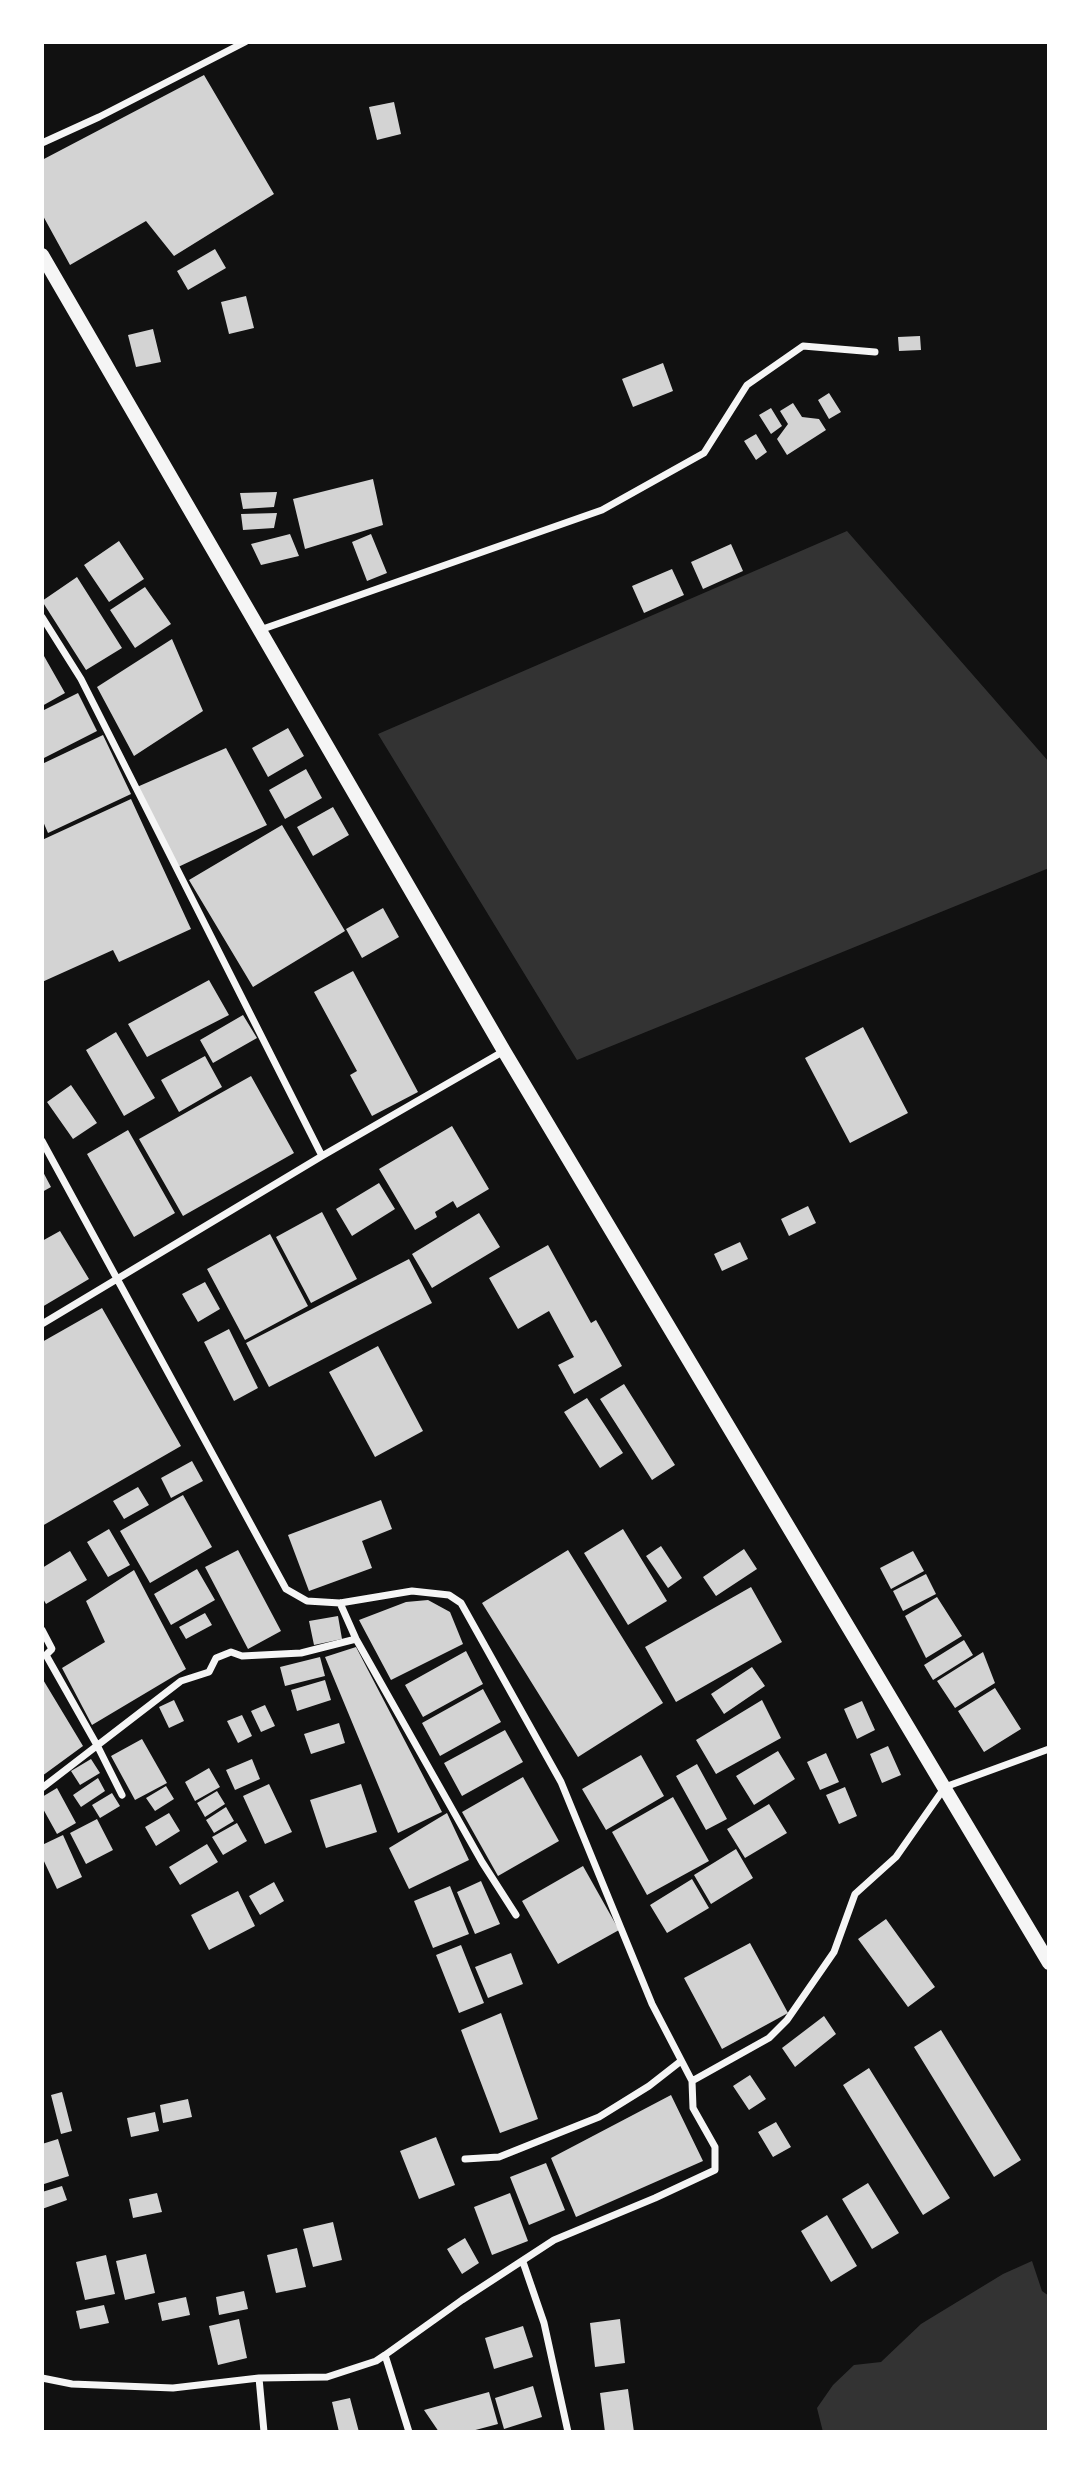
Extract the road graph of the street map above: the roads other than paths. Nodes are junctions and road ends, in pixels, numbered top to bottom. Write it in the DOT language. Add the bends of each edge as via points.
graph roads {
  1 [pos="245,42"];
  2 [pos="42,143"];
  3 [pos="42,255"];
  4 [pos="875,352"];
  5 [pos="42,617"];
  6 [pos="260,630"];
  7 [pos="504,1051"];
  8 [pos="42,1140"];
  9 [pos="322,1156"];
  10 [pos="117,1279"];
  11 [pos="42,1324"];
  12 [pos="340,1603"];
  13 [pos="42,1630"];
  14 [pos="356,1639"];
  15 [pos="98,1747"];
  16 [pos="1049,1749"];
  17 [pos="945,1787"];
  18 [pos="42,1788"];
  19 [pos="122,1795"];
  20 [pos="516,1914"];
  21 [pos="1049,1962"];
  22 [pos="681,2061"];
  23 [pos="692,2081"];
  24 [pos="465,2159"];
  25 [pos="523,2262"];
  26 [pos="385,2355"];
  27 [pos="42,2378"];
  28 [pos="259,2378"];
  29 [pos="264,2432"];
  30 [pos="409,2432"];
  31 [pos="568,2432"];
  1 -- 2 [label="street"];
  3 -- 6 [label="highway"];
  4 -- 6 [label="street" via="803,346 747,385 704,453 602,510"];
  5 -- 9 [label="street" via="81,679"];
  6 -- 7 [label="highway"];
  7 -- 9 [label="street"];
  7 -- 17 [label="highway"];
  8 -- 10 [label="street"];
  9 -- 10 [label="street"];
  10 -- 11 [label="street"];
  10 -- 12 [label="street" via="286,1589 307,1601"];
  12 -- 14 [label="street"];
  12 -- 22 [label="street" via="412,1591 449,1595 461,1603 561,1782 652,2004"];
  13 -- 15 [label="street" via="52,1649 46,1655"];
  14 -- 15 [label="street" via="301,1653 242,1656 231,1652 216,1658 209,1672 181,1681"];
  14 -- 20 [label="street"];
  15 -- 18 [label="street"];
  15 -- 19 [label="street"];
  16 -- 17 [label="street"];
  17 -- 21 [label="highway"];
  17 -- 23 [label="street" via="895,1857 855,1894 835,1952 787,2020 769,2038"];
  22 -- 23 [label="street"];
  22 -- 24 [label="street" via="599,2117 499,2157"];
  23 -- 25 [label="street" via="693,2108 715,2147 715,2170 554,2241"];
  25 -- 26 [label="street"];
  25 -- 31 [label="street" via="544,2323"];
  26 -- 28 [label="street" via="327,2377"];
  26 -- 30 [label="street"];
  27 -- 28 [label="street" via="72,2384 173,2388"];
  28 -- 29 [label="street"];
}
